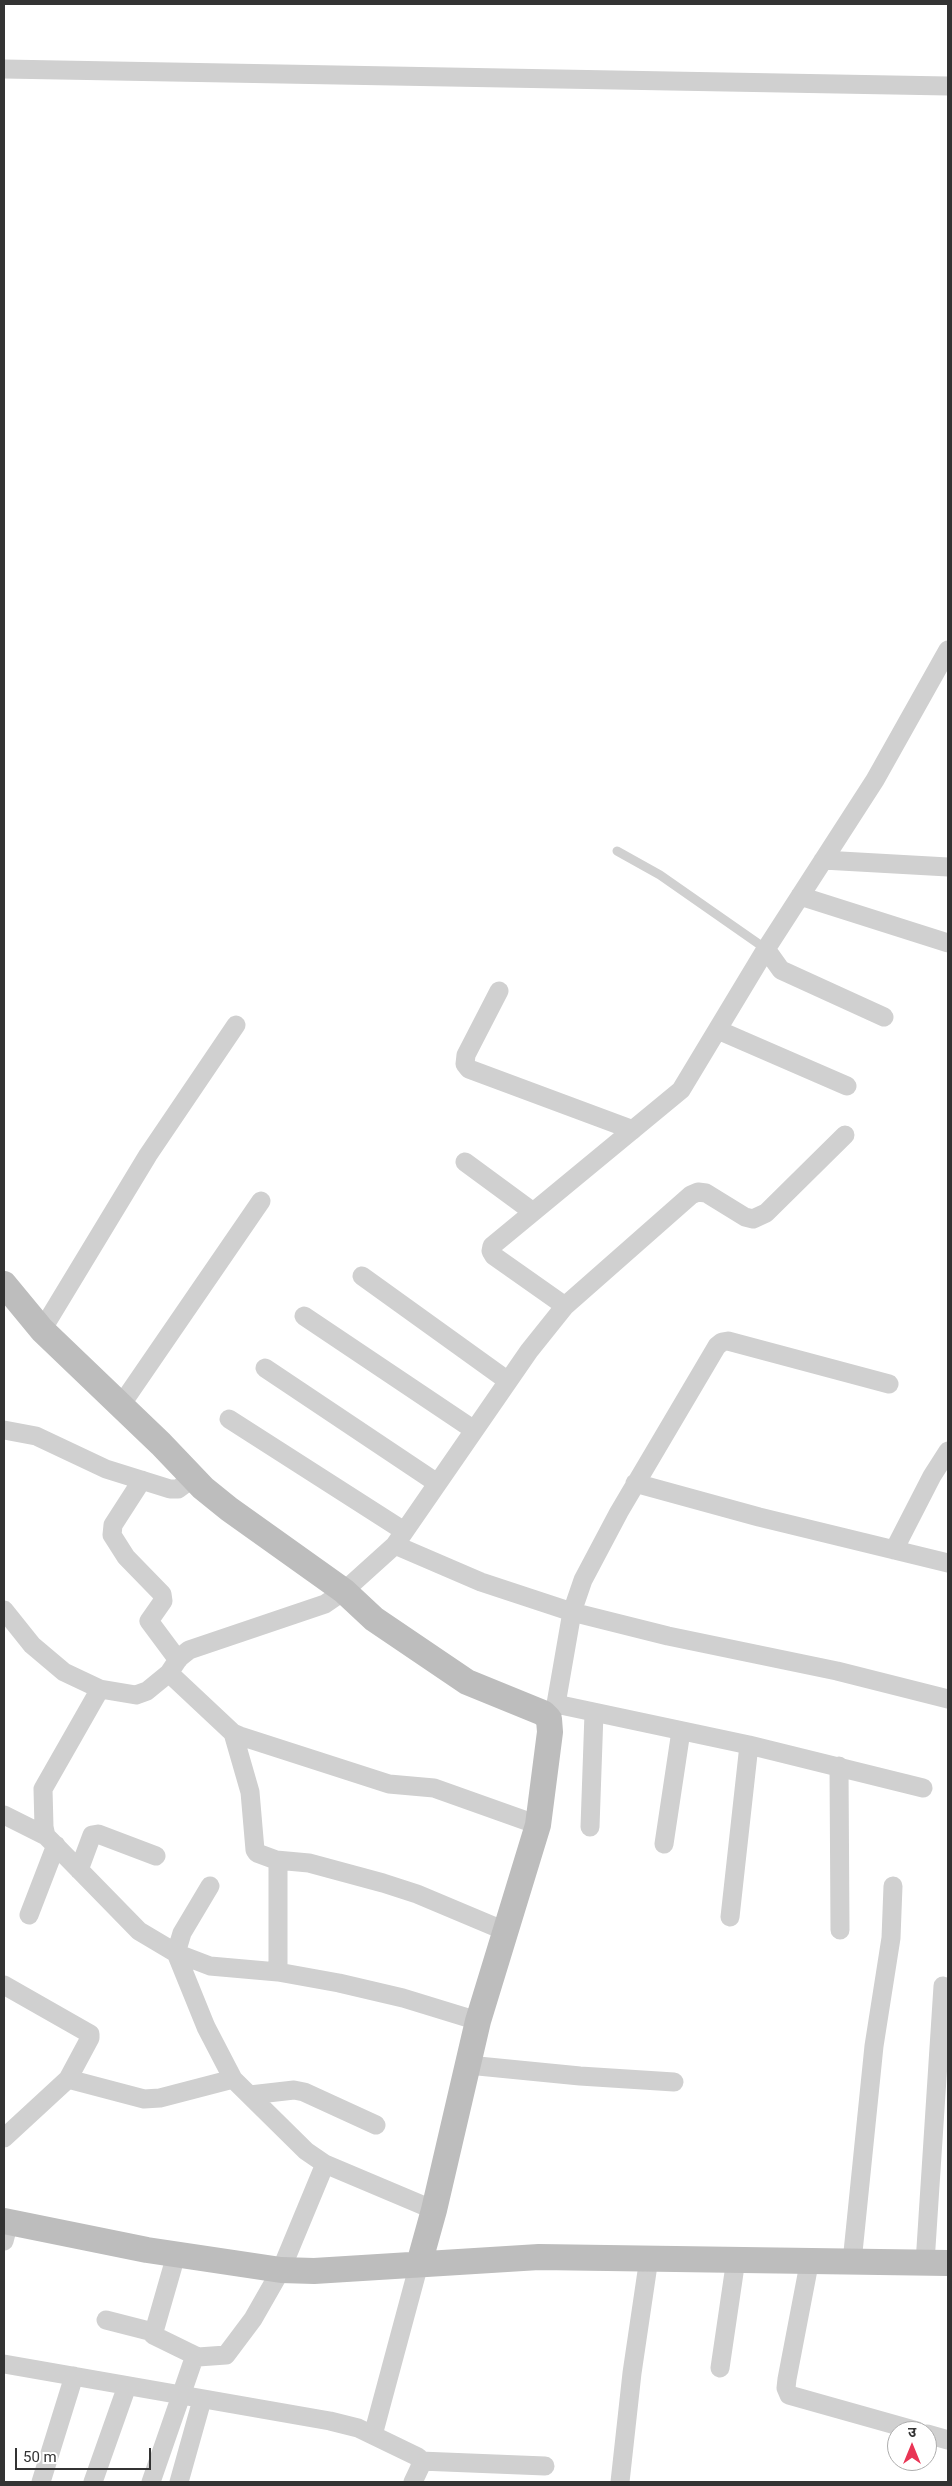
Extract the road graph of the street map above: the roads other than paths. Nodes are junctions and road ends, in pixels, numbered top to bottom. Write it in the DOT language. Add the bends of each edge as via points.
graph roads {
  1 [pos="4,69"];
  2 [pos="948,86"];
  3 [pos="948,650"];
  4 [pos="617,851"];
  5 [pos="823,860"];
  6 [pos="948,866"];
  7 [pos="800,896"];
  8 [pos="948,943"];
  9 [pos="766,949"];
  10 [pos="499,991"];
  11 [pos="884,1017"];
  12 [pos="236,1025"];
  13 [pos="718,1030"];
  14 [pos="847,1086"];
  15 [pos="633,1130"];
  16 [pos="845,1135"];
  17 [pos="465,1162"];
  18 [pos="260,1201"];
  19 [pos="533,1212"];
  20 [pos="362,1276"];
  21 [pos="4,1284"];
  22 [pos="564,1306"];
  23 [pos="304,1316"];
  24 [pos="42,1330"];
  25 [pos="264,1368"];
  26 [pos="508,1381"];
  27 [pos="889,1384"];
  28 [pos="121,1405"];
  29 [pos="229,1419"];
  30 [pos="4,1430"];
  31 [pos="474,1430"];
  32 [pos="948,1452"];
  33 [pos="193,1478"];
  34 [pos="142,1480"];
  35 [pos="437,1483"];
  36 [pos="635,1483"];
  37 [pos="399,1538"];
  38 [pos="894,1550"];
  39 [pos="948,1563"];
  40 [pos="344,1592"];
  41 [pos="4,1610"];
  42 [pos="572,1612"];
  43 [pos="173,1666"];
  44 [pos="100,1689"];
  45 [pos="948,1699"];
  46 [pos="553,1712"];
  47 [pos="594,1713"];
  48 [pos="681,1731"];
  49 [pos="233,1733"];
  50 [pos="748,1744"];
  51 [pos="839,1766"];
  52 [pos="923,1788"];
  53 [pos="4,1815"];
  54 [pos="538,1825"];
  55 [pos="590,1827"];
  56 [pos="51,1840"];
  57 [pos="664,1844"];
  58 [pos="156,1856"];
  59 [pos="276,1860"];
  60 [pos="79,1870"];
  61 [pos="210,1886"];
  62 [pos="893,1886"];
  63 [pos="29,1915"];
  64 [pos="730,1917"];
  65 [pos="840,1930"];
  66 [pos="505,1931"];
  67 [pos="176,1953"];
  68 [pos="278,1972"];
  69 [pos="4,1985"];
  70 [pos="943,1986"];
  71 [pos="478,2021"];
  72 [pos="468,2065"];
  73 [pos="68,2079"];
  74 [pos="234,2079"];
  75 [pos="674,2082"];
  76 [pos="250,2095"];
  77 [pos="376,2125"];
  78 [pos="4,2138"];
  79 [pos="325,2164"];
  80 [pos="434,2210"];
  81 [pos="5,2228"];
  82 [pos="176,2255"];
  83 [pos="649,2258"];
  84 [pos="736,2259"];
  85 [pos="810,2259"];
  86 [pos="852,2262"];
  87 [pos="936,2263"];
  88 [pos="418,2264"];
  89 [pos="281,2270"];
  90 [pos="106,2320"];
  91 [pos="153,2332"];
  92 [pos="198,2357"];
  93 [pos="4,2364"];
  94 [pos="720,2368"];
  95 [pos="74,2376"];
  96 [pos="127,2386"];
  97 [pos="181,2396"];
  98 [pos="202,2400"];
  99 [pos="887,2423"];
  100 [pos="373,2435"];
  101 [pos="420,2461"];
  102 [pos="545,2466"];
  103 [pos="41,2482"];
  104 [pos="93,2482"];
  105 [pos="151,2482"];
  106 [pos="178,2482"];
  107 [pos="413,2482"];
  108 [pos="620,2482"];
  1 -- 2 [label="street"];
  3 -- 5 [label="street" via="875,780"];
  4 -- 9 [label="lane" via="660,875"];
  5 -- 6 [label="street"];
  5 -- 7 [label="street"];
  7 -- 8 [label="street"];
  7 -- 9 [label="street"];
  9 -- 11 [label="street" via="775,964 789,974"];
  9 -- 13 [label="street"];
  10 -- 15 [label="street" via="466,1055 465,1064 469,1069"];
  12 -- 24 [label="street" via="148,1155"];
  13 -- 14 [label="street"];
  13 -- 15 [label="street" via="681,1090"];
  15 -- 19 [label="street"];
  16 -- 22 [label="street" via="766,1213 753,1219 745,1218 706,1193 698,1192"];
  17 -- 19 [label="street"];
  18 -- 28 [label="street"];
  19 -- 22 [label="street" via="496,1242 491,1251"];
  20 -- 26 [label="street"];
  21 -- 24 [label="street"];
  22 -- 26 [label="street"];
  23 -- 31 [label="street"];
  24 -- 28 [label="street"];
  25 -- 35 [label="street"];
  26 -- 31 [label="street"];
  27 -- 36 [label="street" via="722,1342"];
  28 -- 33 [label="street"];
  29 -- 37 [label="street"];
  30 -- 34 [label="street" via="36,1436 106,1469"];
  31 -- 35 [label="street"];
  32 -- 38 [label="street"];
  33 -- 34 [label="street" via="174,1490"];
  33 -- 40 [label="street" via="229,1509"];
  34 -- 43 [label="street" via="113,1525 112,1534 126,1557 162,1594 163,1601 149,1621"];
  35 -- 37 [label="street"];
  36 -- 38 [label="street"];
  36 -- 42 [label="street" via="583,1580"];
  37 -- 40 [label="street"];
  37 -- 42 [label="street" via="481,1582"];
  38 -- 39 [label="street"];
  40 -- 43 [label="street" via="312,1610 200,1645 189,1650"];
  40 -- 46 [label="street" via="374,1619 467,1682 542,1713"];
  41 -- 44 [label="street" via="44,1656 64,1672"];
  42 -- 45 [label="street"];
  42 -- 46 [label="street"];
  43 -- 44 [label="street" via="148,1691 136,1695"];
  43 -- 49 [label="street"];
  44 -- 56 [label="street" via="43,1789 44,1826"];
  46 -- 47 [label="street"];
  46 -- 54 [label="street"];
  47 -- 48 [label="street"];
  47 -- 55 [label="street"];
  48 -- 50 [label="street"];
  48 -- 57 [label="street"];
  49 -- 54 [label="street" via="388,1784 434,1788"];
  49 -- 59 [label="street" via="250,1792 255,1850"];
  50 -- 51 [label="street"];
  50 -- 64 [label="street"];
  51 -- 52 [label="street"];
  51 -- 65 [label="street"];
  53 -- 56 [label="street"];
  54 -- 66 [label="street"];
  56 -- 60 [label="street"];
  56 -- 63 [label="street"];
  58 -- 60 [label="street" via="98,1834 92,1835"];
  59 -- 66 [label="street" via="309,1863 400,1888"];
  59 -- 68 [label="street" via="279,1869"];
  60 -- 67 [label="street" via="140,1931"];
  61 -- 67 [label="street" via="182,1933"];
  62 -- 86 [label="street" via="891,1938 874,2046"];
  66 -- 71 [label="street"];
  67 -- 68 [label="street" via="222,1969"];
  67 -- 74 [label="street" via="206,2027"];
  68 -- 71 [label="street" via="403,1998"];
  69 -- 73 [label="street" via="90,2034"];
  70 -- 87 [label="street"];
  71 -- 72 [label="street"];
  72 -- 75 [label="street"];
  72 -- 80 [label="street"];
  73 -- 74 [label="street" via="117,2093 154,2099"];
  73 -- 78 [label="street"];
  74 -- 76 [label="street"];
  76 -- 77 [label="street" via="294,2090 304,2092"];
  76 -- 79 [label="street" via="306,2151"];
  79 -- 80 [label="street"];
  79 -- 89 [label="street"];
  80 -- 88 [label="street"];
  81 -- 82 [label="street"];
  82 -- 89 [label="street"];
  82 -- 91 [label="street"];
  83 -- 84 [label="street"];
  83 -- 88 [label="street" via="539,2256"];
  83 -- 108 [label="street"];
  84 -- 85 [label="street"];
  84 -- 94 [label="street"];
  85 -- 86 [label="street"];
  85 -- 99 [label="street" via="787,2378 789,2395"];
  86 -- 87 [label="street"];
  88 -- 89 [label="street"];
  88 -- 100 [label="street"];
  89 -- 92 [label="street" via="264,2303 230,2352 222,2357"];
  90 -- 91 [label="street"];
  91 -- 92 [label="street" via="154,2337"];
  92 -- 97 [label="street" via="193,2361"];
  93 -- 95 [label="street"];
  95 -- 96 [label="street"];
  95 -- 103 [label="street"];
  96 -- 97 [label="street"];
  96 -- 104 [label="street"];
  97 -- 98 [label="street"];
  97 -- 105 [label="street"];
  98 -- 100 [label="street" via="330,2421"];
  98 -- 106 [label="street"];
  100 -- 101 [label="street" via="413,2454"];
  101 -- 102 [label="street"];
  101 -- 107 [label="street"];
}
